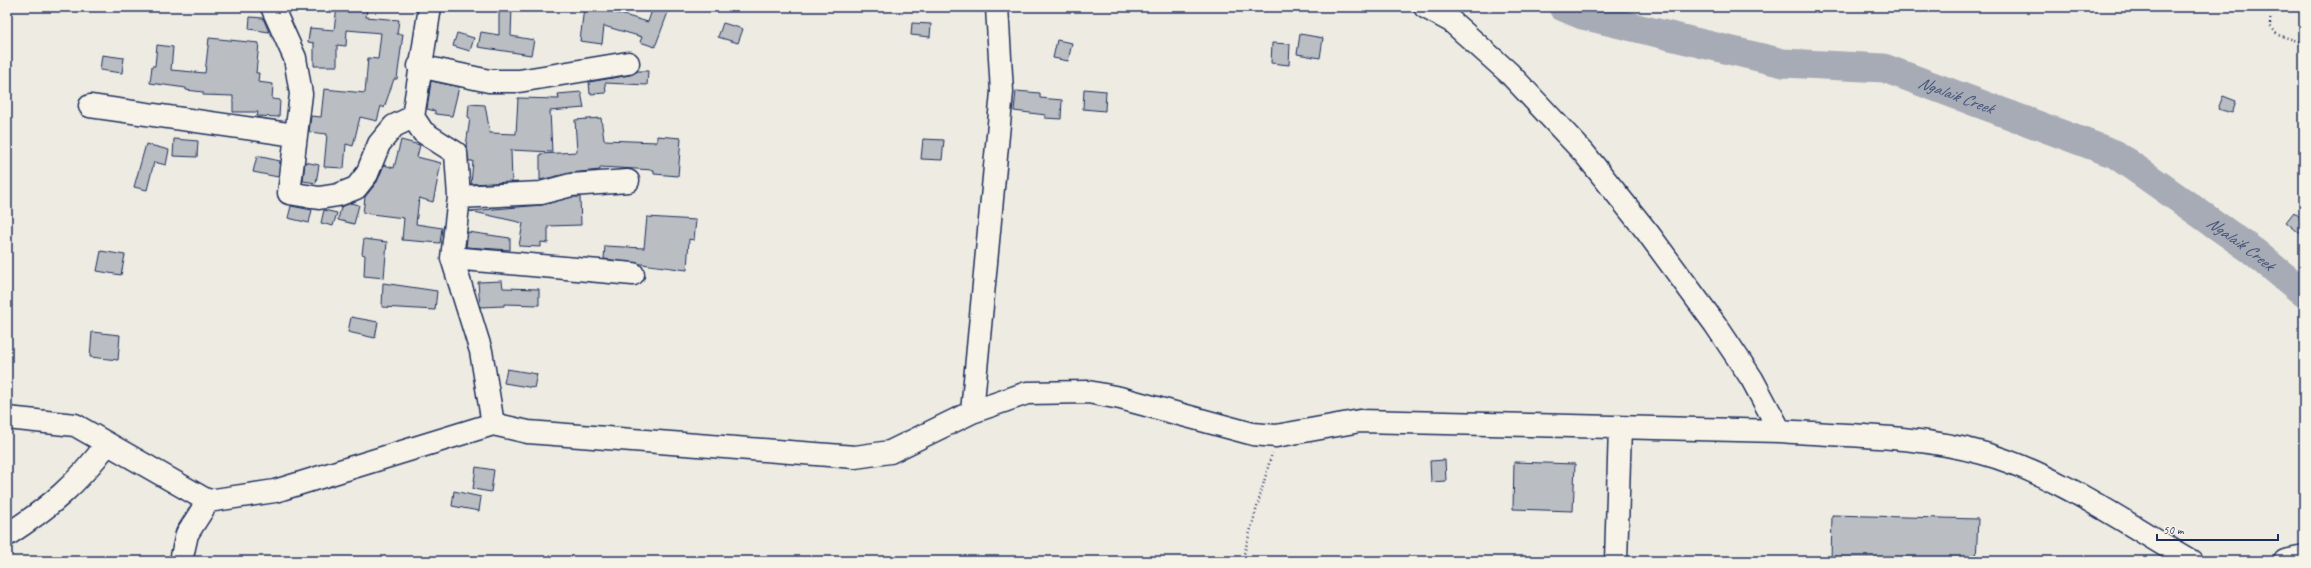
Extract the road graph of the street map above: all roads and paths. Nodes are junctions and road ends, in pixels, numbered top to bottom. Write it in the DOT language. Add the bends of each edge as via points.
graph roads {
  1 [pos="272,7"];
  2 [pos="430,7"];
  3 [pos="997,7"];
  4 [pos="1425,7"];
  5 [pos="2271,7"];
  6 [pos="2304,43"];
  7 [pos="628,63"];
  8 [pos="419,66"];
  9 [pos="90,106"];
  10 [pos="413,117"];
  11 [pos="295,135"];
  12 [pos="628,182"];
  13 [pos="459,197"];
  14 [pos="452,258"];
  15 [pos="633,274"];
  16 [pos="972,412"];
  17 [pos="7,418"];
  18 [pos="493,424"];
  19 [pos="1620,427"];
  20 [pos="1780,431"];
  21 [pos="1276,436"];
  22 [pos="107,444"];
  23 [pos="208,501"];
  24 [pos="7,535"];
  25 [pos="2304,557"];
  26 [pos="181,561"];
  27 [pos="1242,561"];
  28 [pos="1616,561"];
  29 [pos="2191,561"];
  30 [pos="2285,561"];
  1 -- 11 [label="street" via="295,58 301,94"];
  2 -- 8 [label="street"];
  3 -- 16 [label="street" via="1002,92"];
  4 -- 20 [label="street" via="1451,21 1509,73 1584,153 1648,232 1715,324 1752,379"];
  5 -- 6 [label="path" via="2270,26 2278,35"];
  7 -- 8 [label="street" via="519,81 489,81"];
  8 -- 10 [label="street"];
  9 -- 11 [label="street"];
  10 -- 11 [label="street" via="394,126 379,144 367,174 356,188 338,195 319,198 289,193 294,166"];
  10 -- 13 [label="street" via="423,132 456,152"];
  12 -- 13 [label="street" via="571,185 541,193"];
  13 -- 14 [label="street"];
  14 -- 15 [label="street"];
  14 -- 18 [label="street" via="481,351"];
  16 -- 18 [label="street" via="890,452 855,457 528,432"];
  16 -- 21 [label="street" via="1027,393 1088,392 1135,401 1253,434"];
  17 -- 22 [label="street" via="75,425"];
  18 -- 23 [label="street" via="275,491"];
  19 -- 20 [label="street"];
  19 -- 21 [label="street" via="1360,421"];
  19 -- 28 [label="street"];
  20 -- 29 [label="street" via="1940,444 1983,453 2044,478"];
  21 -- 27 [label="path"];
  22 -- 23 [label="street"];
  22 -- 24 [label="street" via="86,473 61,497"];
  23 -- 26 [label="street" via="187,534"];
  25 -- 30 [label="street"];
}
